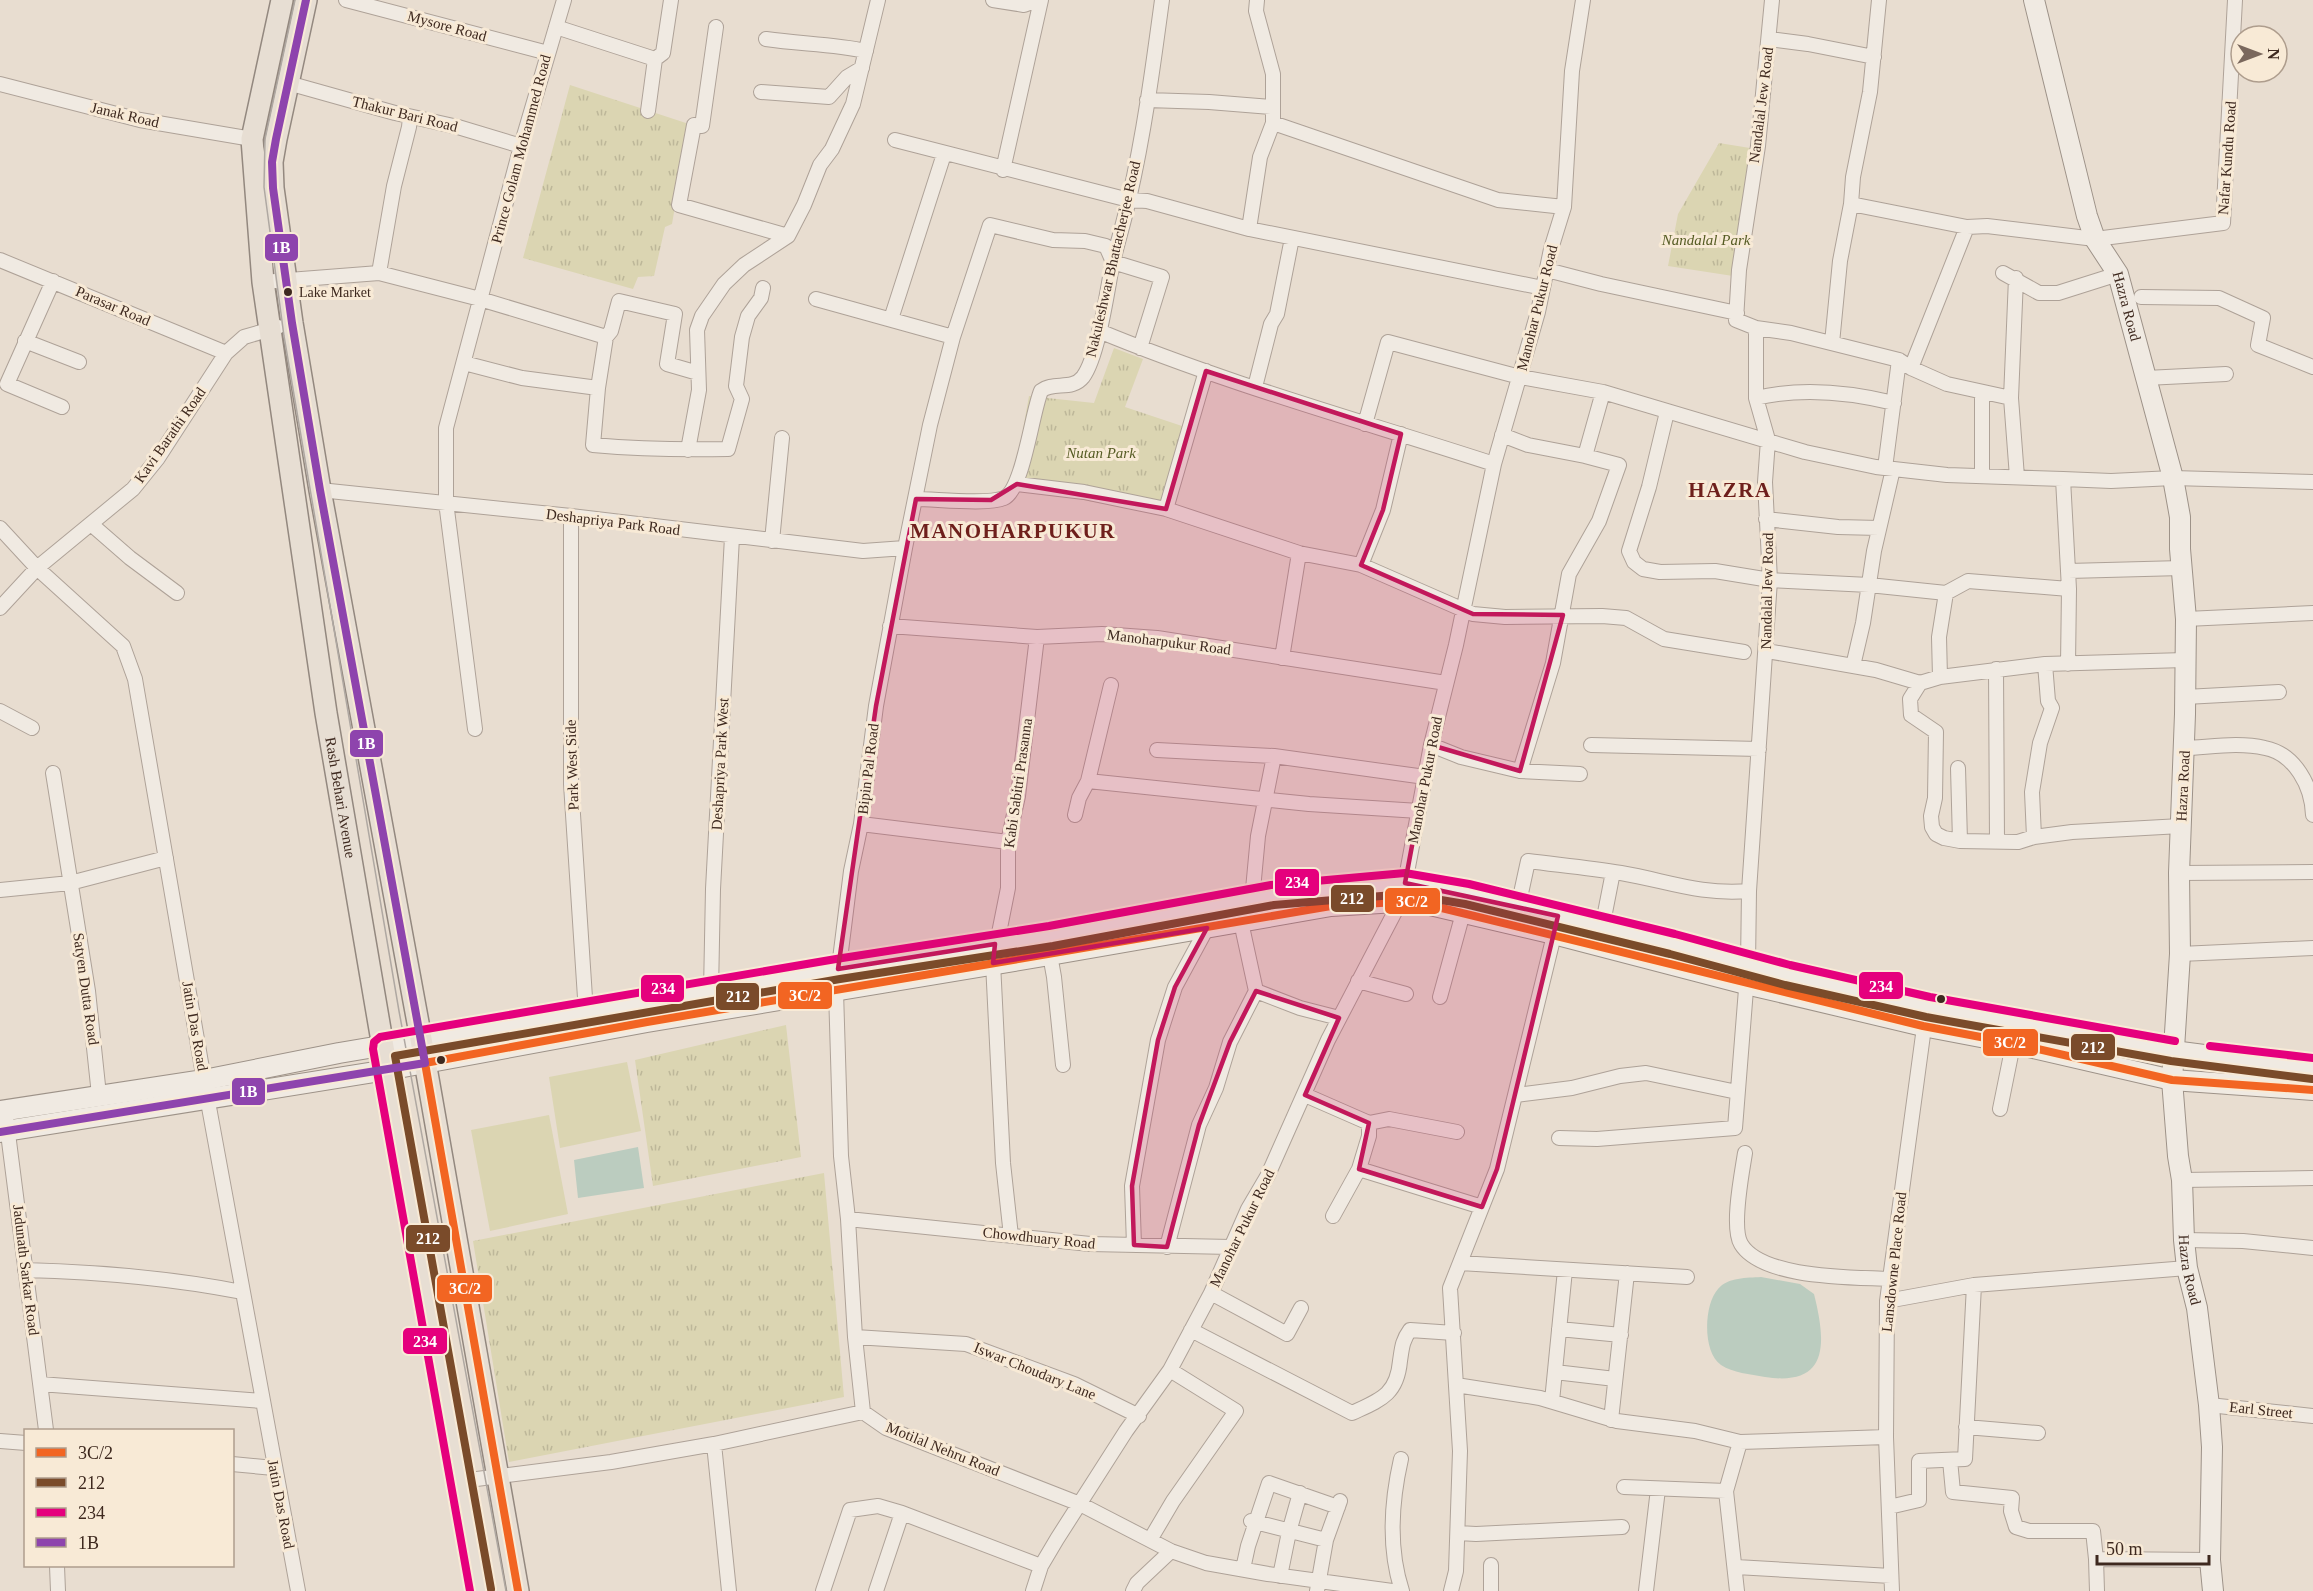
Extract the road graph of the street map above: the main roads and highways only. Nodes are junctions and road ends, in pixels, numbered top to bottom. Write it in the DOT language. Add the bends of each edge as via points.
graph roads {
  1 [pos="282,0"];
  2 [pos="306,0"];
  3 [pos="2034,0"];
  4 [pos="359,706"];
  5 [pos="326,713"];
  6 [pos="1556,925"];
  7 [pos="1925,1017"];
  8 [pos="2015,1034"];
  9 [pos="421,1039"];
  10 [pos="383,1047"];
  11 [pos="2173,1051"];
  12 [pos="425,1063"];
  13 [pos="2313,1069"];
  14 [pos="387,1070"];
  15 [pos="2172,1080"];
  16 [pos="206,1089"];
  17 [pos="2313,1090"];
  18 [pos="3,1111"];
  19 [pos="4,1131"];
  20 [pos="481,1591"];
  21 [pos="518,1591"];
  22 [pos="2212,1591"];
  1 -- 5 [label="main road, Rash Behari Avenue" via="252,139 269,329"];
  2 -- 4 [label="main road" via="272,162 273,188 292,323"];
  3 -- 11 [label="main road, Hazra Road" via="2095,239 2118,274 2180,517 2186,697 2180,954"];
  4 -- 5 [label="main road"];
  4 -- 9 [label="main road"];
  5 -- 10 [label="main road, Rash Behari Avenue"];
  6 -- 7 [label="main road" via="1746,984"];
  6 -- 7 [label="main road" via="1602,928 1748,964"];
  6 -- 9 [label="main road" via="1518,907 1405,883 1273,895 1051,936"];
  6 -- 12 [label="main road" via="1413,902 1331,906"];
  7 -- 8 [label="main road"];
  8 -- 11 [label="main road"];
  8 -- 15 [label="main road"];
  9 -- 10 [label="main road"];
  9 -- 12 [label="main road"];
  10 -- 14 [label="main road, Rash Behari Avenue"];
  10 -- 16 [label="main road" via="339,1053"];
  11 -- 13 [label="main road"];
  11 -- 15 [label="main road, Hazra Road"];
  12 -- 14 [label="main road"];
  12 -- 21 [label="main road"];
  14 -- 16 [label="main road"];
  14 -- 20 [label="main road, Rash Behari Avenue"];
  15 -- 17 [label="main road"];
  15 -- 22 [label="main road, Hazra Road" via="2187,1268 2197,1308 2209,1405"];
  16 -- 18 [label="main road" via="99,1095"];
  16 -- 19 [label="main road"];
}
